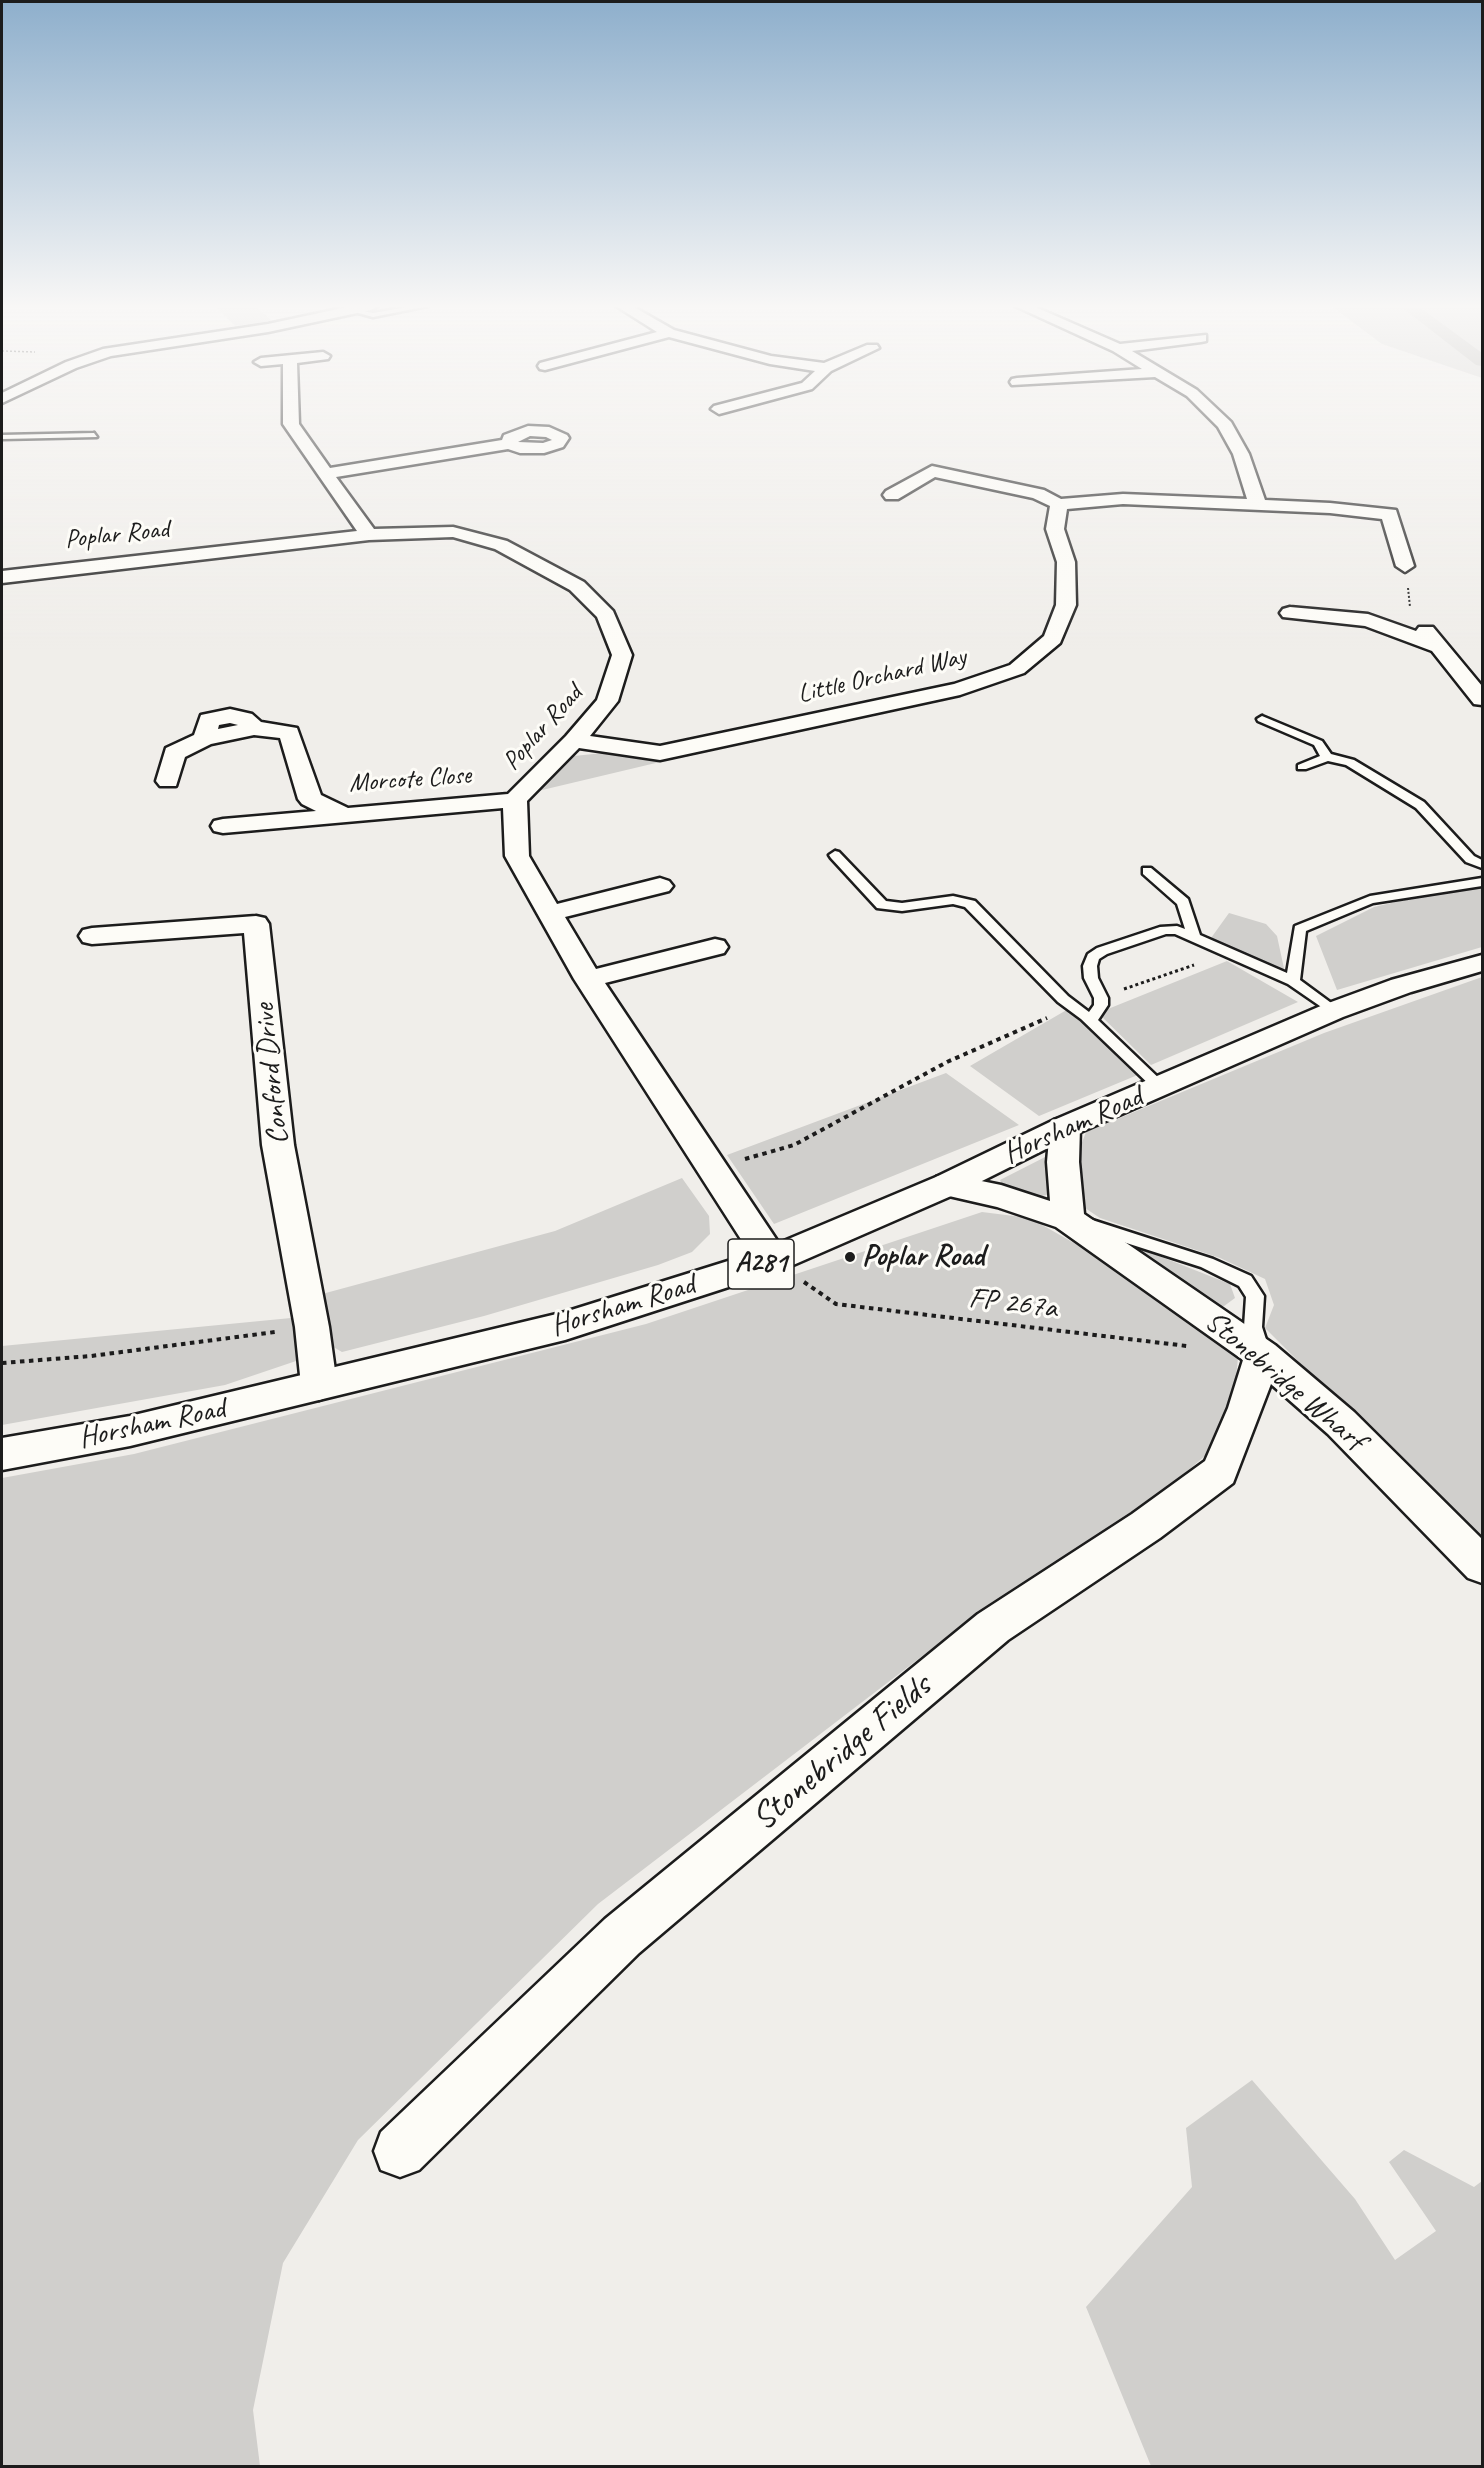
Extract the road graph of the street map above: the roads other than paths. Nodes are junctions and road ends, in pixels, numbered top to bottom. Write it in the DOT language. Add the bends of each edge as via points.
graph roads {
  1 [pos="291,421"];
  2 [pos="1221,421"];
  3 [pos="94,435"];
  4 [pos="2,437"];
  5 [pos="510,444"];
  6 [pos="327,473"];
  7 [pos="892,495"];
  8 [pos="1059,504"];
  9 [pos="1258,505"];
  10 [pos="369,535"];
  11 [pos="1405,566"];
  12 [pos="2,577"];
  13 [pos="1411,612"];
  14 [pos="1290,613"];
  15 [pos="1439,647"];
  16 [pos="1482,699"];
  17 [pos="1262,719"];
  18 [pos="574,741"];
  19 [pos="1327,757"];
  20 [pos="1302,766"];
  21 [pos="168,781"];
  22 [pos="515,800"];
  23 [pos="344,816"];
  24 [pos="222,826"];
  25 [pos="835,855"];
  26 [pos="1482,864"];
  27 [pos="1147,871"];
  28 [pos="1482,882"];
  29 [pos="660,886"];
  30 [pos="550,913"];
  31 [pos="92,936"];
  32 [pos="1194,937"];
  33 [pos="715,947"];
  34 [pos="1482,963"];
  35 [pos="588,979"];
  36 [pos="1293,981"];
  37 [pos="1333,1011"];
  38 [pos="1090,1021"];
  39 [pos="1160,1087"];
  40 [pos="1065,1127"];
  41 [pos="947,1185"];
  42 [pos="1068,1219"];
  43 [pos="772,1260"];
  44 [pos="1262,1355"];
  45 [pos="319,1385"];
  46 [pos="2,1454"];
  47 [pos="1482,1565"];
  48 [pos="400,2151"];
  1 -- 6 [label="street"];
  2 -- 9 [label="street" via="1241,454"];
  3 -- 4 [label="lane"];
  5 -- 6 [label="street"];
  6 -- 10 [label="street"];
  7 -- 8 [label="street" via="932,471 1038,494"];
  8 -- 9 [label="street" via="1123,499"];
  8 -- 18 [label="street, Little Orchard Way" via="1055,529 1066,562 1066,605 1053,639 1017,669 960,689 660,753"];
  9 -- 11 [label="street" via="1390,514"];
  10 -- 12 [label="street, Poplar Road"];
  10 -- 18 [label="street, Poplar Road" via="453,532 501,545 577,586 606,615 622,655 607,701"];
  13 -- 15 [label="street"];
  14 -- 15 [label="street" via="1368,620"];
  15 -- 16 [label="street"];
  17 -- 19 [label="lane" via="1318,743"];
  18 -- 22 [label="street, Poplar Road"];
  19 -- 20 [label="lane"];
  19 -- 26 [label="lane" via="1350,762 1420,805 1470,859"];
  21 -- 23 [label="street, Morcote Close" via="174,753 204,739 254,728 289,733 310,799"];
  22 -- 23 [label="street, Morcote Close"];
  22 -- 30 [label="street, Poplar Road" via="517,856"];
  23 -- 24 [label="street"];
  25 -- 38 [label="lane" via="882,905 902,907 953,900 970,904"];
  27 -- 32 [label="lane" via="1183,902"];
  28 -- 36 [label="lane" via="1370,900 1300,929"];
  29 -- 30 [label="street"];
  30 -- 35 [label="street, Poplar Road"];
  31 -- 45 [label="street, Conford Drive" via="256,924 278,1145"];
  32 -- 36 [label="lane"];
  32 -- 38 [label="lane" via="1165,930 1093,957 1091,978 1101,1005"];
  33 -- 35 [label="street"];
  34 -- 37 [label="street, Horsham Road / A281"];
  35 -- 43 [label="street, Poplar Road"];
  36 -- 37 [label="lane"];
  37 -- 39 [label="street, Horsham Road / A281"];
  38 -- 39 [label="lane"];
  39 -- 40 [label="street, Horsham Road / A281"];
  40 -- 41 [label="street, Horsham Road / A281"];
  40 -- 42 [label="street" via="1063,1162"];
  41 -- 42 [label="street, Stonebridge Wharf" via="1000,1196"];
  41 -- 43 [label="street, Horsham Road / A281"];
  42 -- 44 [label="street, Stonebridge Wharf"];
  42 -- 44 [label="lane" via="1208,1263 1245,1281 1255,1296 1253,1327"];
  43 -- 45 [label="street, Horsham Road / A281" via="565,1326"];
  44 -- 47 [label="street, Stonebridge Wharf" via="1341,1423"];
  44 -- 48 [label="street, Stonebridge Fields" via="1220,1472 984,1634 622,1936"];
  45 -- 46 [label="street, Horsham Road / A281" via="130,1431"];
}
